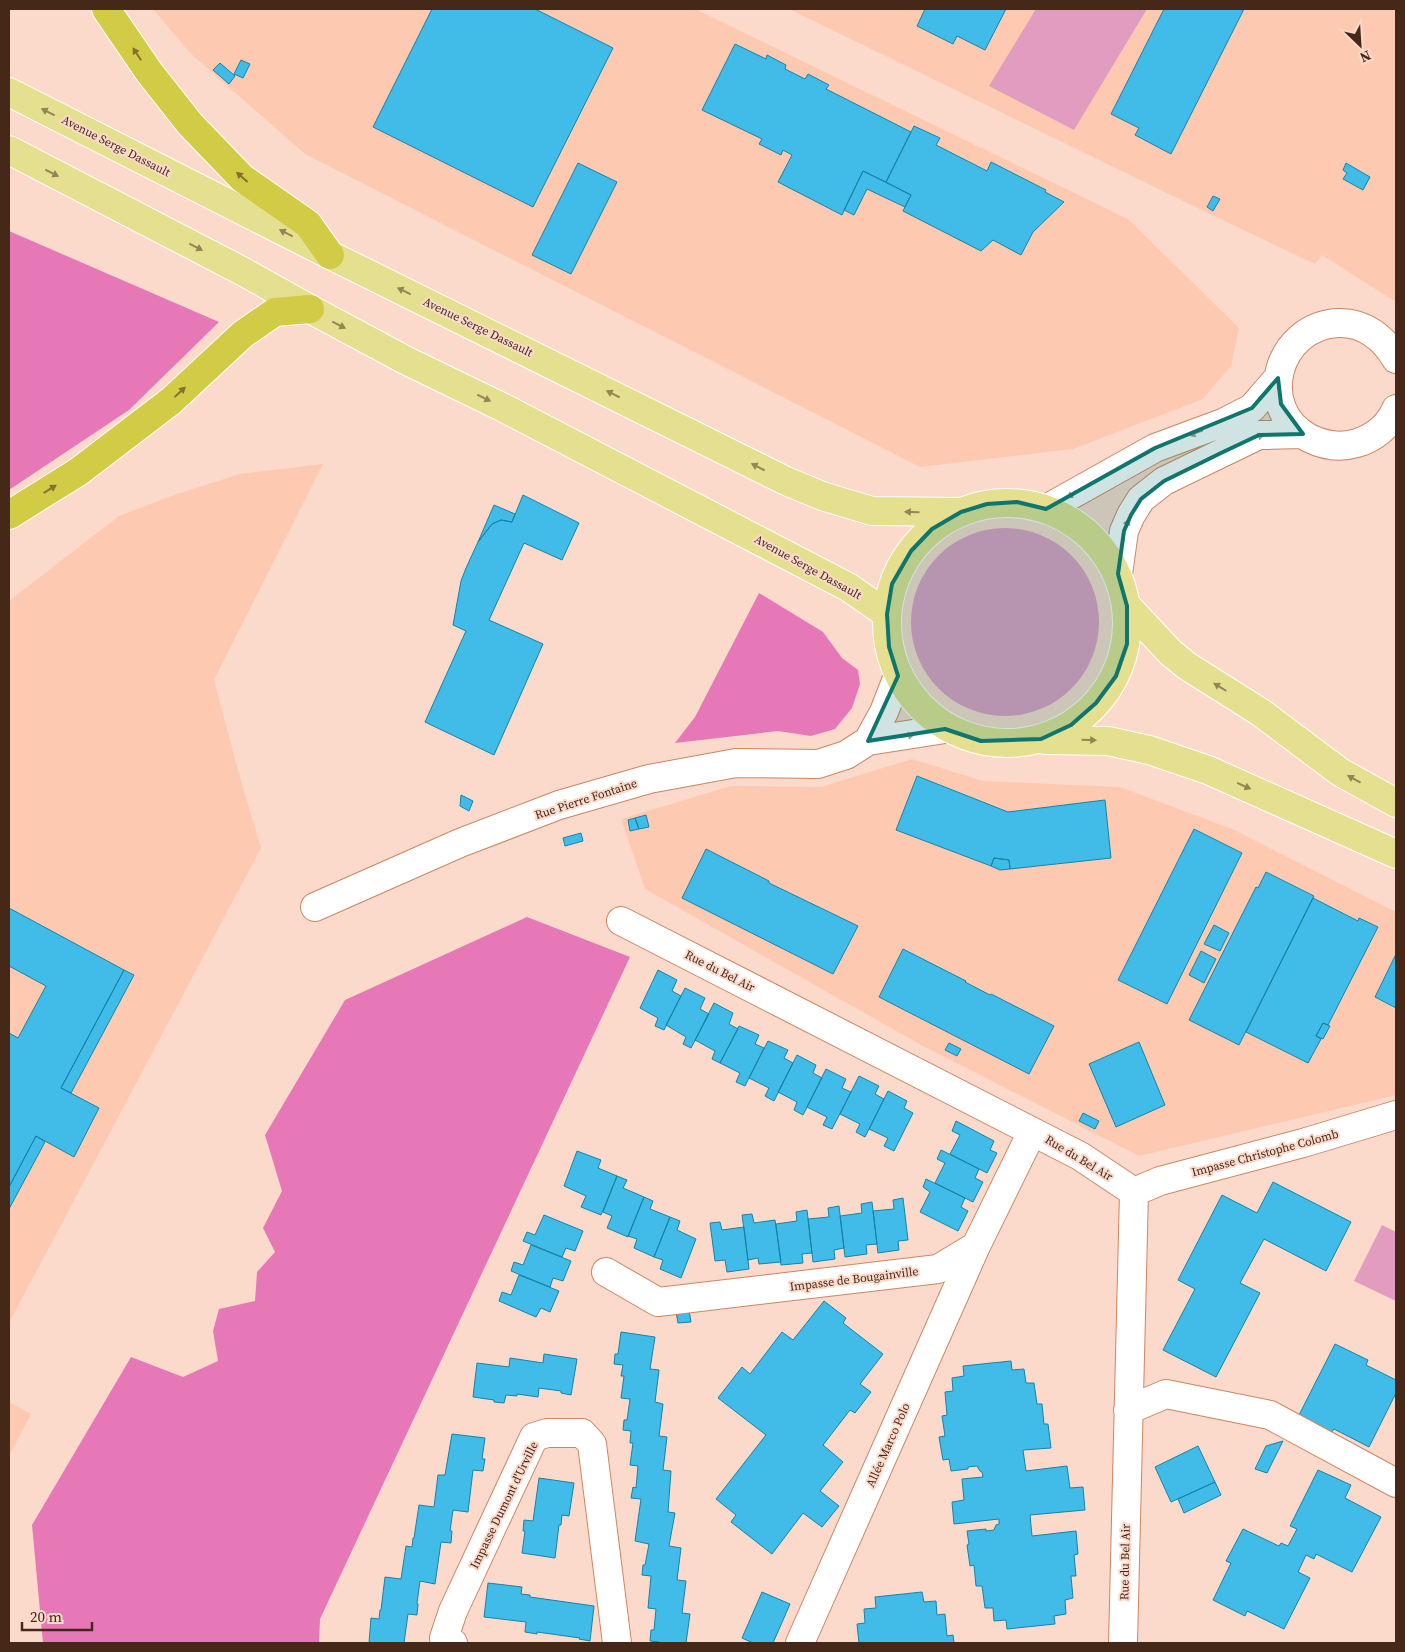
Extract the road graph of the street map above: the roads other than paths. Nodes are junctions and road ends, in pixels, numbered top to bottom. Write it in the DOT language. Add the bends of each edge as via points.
graph roads {
  1 [pos="106,9"];
  2 [pos="9,92"];
  3 [pos="9,150"];
  4 [pos="330,255"];
  5 [pos="310,309"];
  6 [pos="1365,328"];
  7 [pos="1396,333"];
  8 [pos="1396,359"];
  9 [pos="1278,378"];
  10 [pos="1396,409"];
  11 [pos="1303,434"];
  12 [pos="1046,509"];
  13 [pos="961,512"];
  14 [pos="9,515"];
  15 [pos="1118,574"];
  16 [pos="1127,606"];
  17 [pos="886,614"];
  18 [pos="898,676"];
  19 [pos="946,729"];
  20 [pos="1040,740"];
  21 [pos="868,742"];
  22 [pos="1396,802"];
  23 [pos="1396,854"];
  24 [pos="315,907"];
  25 [pos="621,921"];
  26 [pos="1396,1115"];
  27 [pos="1032,1132"];
  28 [pos="1134,1192"];
  29 [pos="976,1246"];
  30 [pos="606,1272"];
  31 [pos="1128,1410"];
  32 [pos="1396,1483"];
  33 [pos="453,1643"];
  34 [pos="617,1643"];
  35 [pos="800,1643"];
  36 [pos="1122,1643"];
  4 -- 1 [label="highway, one-way" via="308,224 242,178 190,124"];
  4 -- 2 [label="main road, Avenue Serge Dassault, one-way"];
  3 -- 5 [label="main road, Avenue Serge Dassault, one-way"];
  13 -- 4 [label="main road, Avenue Serge Dassault, one-way" via="872,511 822,496"];
  14 -- 5 [label="highway, one-way" via="78,472 171,401 243,334 275,312"];
  5 -- 17 [label="main road, Avenue Serge Dassault, one-way" via="848,587"];
  6 -- 7 [label="street"];
  6 -- 8 [label="street" via="1378,335"];
  6 -- 9 [label="street" via="1332,323 1307,332 1284,358"];
  9 -- 11 [label="street" via="1281,404 1294,426"];
  9 -- 12 [label="street, one-way" via="1252,408 1225,422 1155,448"];
  10 -- 11 [label="street" via="1378,433 1364,441 1333,446"];
  15 -- 11 [label="street, one-way" via="1124,531 1131,515 1141,499 1164,481 1259,435"];
  12 -- 13 [label="main road" via="1017,502 987,504"];
  12 -- 15 [label="main road" via="1075,524 1101,547"];
  13 -- 17 [label="main road" via="932,529 912,551 892,584"];
  15 -- 16 [label="main road"];
  16 -- 20 [label="main road" via="1127,644 1116,676 1096,704 1071,726"];
  22 -- 16 [label="main road, one-way" via="1340,772 1260,712 1187,666 1171,654"];
  17 -- 18 [label="main road" via="889,647"];
  18 -- 19 [label="main road" via="919,708"];
  18 -- 21 [label="street"];
  19 -- 20 [label="main road" via="981,741 1015,743"];
  21 -- 19 [label="street, Rue Pierre Fontaine, one-way"];
  20 -- 23 [label="main road, one-way" via="1108,741 1148,750 1208,770"];
  21 -- 24 [label="street, Rue Pierre Fontaine" via="846,755 818,764 736,763 649,779 559,805 460,843"];
  25 -- 27 [label="street, Rue du Bel Air"];
  26 -- 28 [label="street, Impasse Christophe Colomb" via="1160,1181"];
  27 -- 28 [label="street, Rue du Bel Air" via="1080,1156"];
  27 -- 29 [label="street"];
  28 -- 31 [label="street, Rue du Bel Air"];
  29 -- 30 [label="street, Impasse de Bougainville" via="938,1269 658,1302"];
  29 -- 35 [label="street, Allée Marco Polo"];
  31 -- 32 [label="street" via="1166,1394 1270,1415"];
  31 -- 36 [label="street, Rue du Bel Air"];
  33 -- 34 [label="street, Impasse Dumont d'Urville" via="444,1638 454,1611 534,1437 564,1433 582,1434 592,1444"];
}
